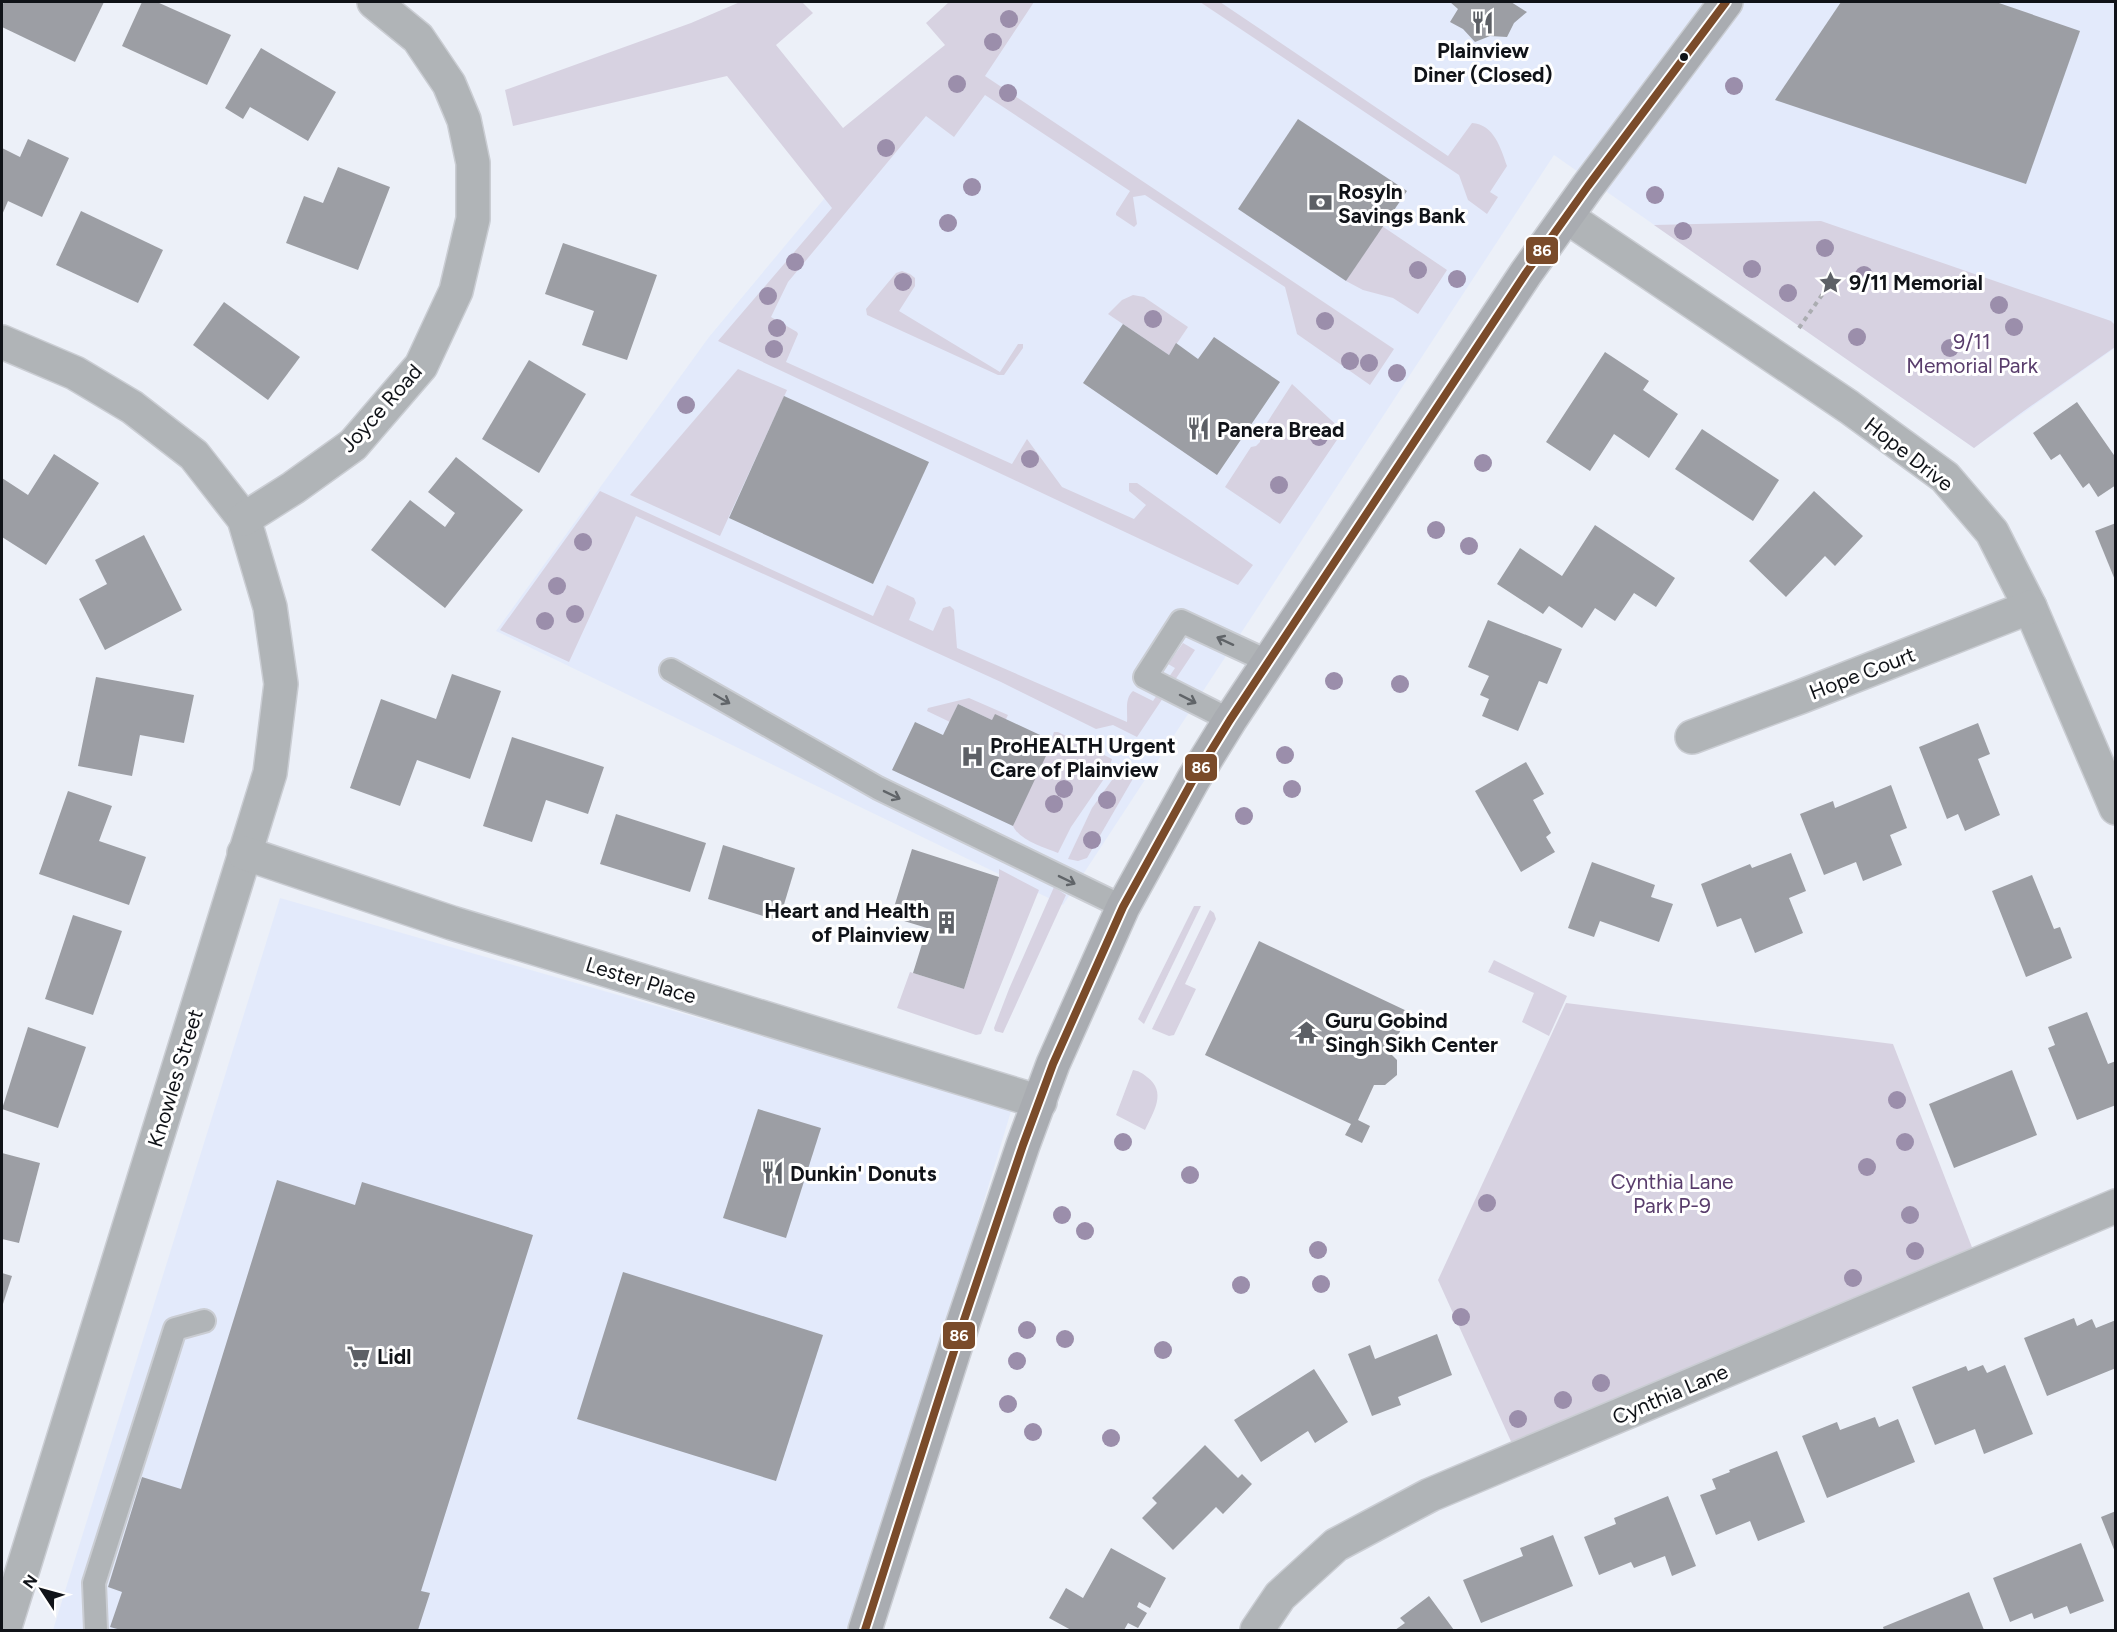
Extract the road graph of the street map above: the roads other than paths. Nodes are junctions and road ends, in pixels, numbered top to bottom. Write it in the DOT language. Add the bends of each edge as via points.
graph roads {
  1 [pos="374,2"];
  2 [pos="1726,2"];
  3 [pos="1567,217"];
  4 [pos="2,342"];
  5 [pos="244,519"];
  6 [pos="2030,607"];
  7 [pos="1269,662"];
  8 [pos="671,670"];
  9 [pos="1230,720"];
  10 [pos="1692,737"];
  11 [pos="2115,808"];
  12 [pos="244,853"];
  13 [pos="1123,907"];
  14 [pos="1040,1102"];
  15 [pos="2115,1206"];
  16 [pos="204,1322"];
  17 [pos="4,1630"];
  18 [pos="96,1630"];
  19 [pos="865,1630"];
  20 [pos="1257,1630"];
  1 -- 5 [label="street, Joyce Road" via="418,38 449,84 464,120 473,163 473,219 456,291 421,366 353,445"];
  2 -- 3 [label="main road"];
  3 -- 6 [label="street, Hope Drive" via="1849,407 1945,477 1992,532"];
  3 -- 7 [label="main road"];
  4 -- 5 [label="street" via="75,374 132,407 194,455"];
  5 -- 12 [label="street, Knowles Street" via="270,607 280,684 270,772"];
  6 -- 10 [label="street, Hope Court"];
  6 -- 11 [label="street, Hope Drive"];
  7 -- 9 [label="main road"];
  7 -- 9 [label="lane, one-way" via="1181,621 1145,677"];
  8 -- 13 [label="lane, one-way" via="878,788"];
  9 -- 13 [label="main road"];
  12 -- 14 [label="street, Lester Place" via="452,922"];
  12 -- 17 [label="street, Knowles Street"];
  13 -- 14 [label="main road" via="1073,1016"];
  14 -- 19 [label="main road" via="963,1323"];
  15 -- 20 [label="street, Cynthia Lane" via="1430,1495 1336,1545 1280,1596"];
  16 -- 18 [label="lane" via="175,1329 94,1584"];
}
